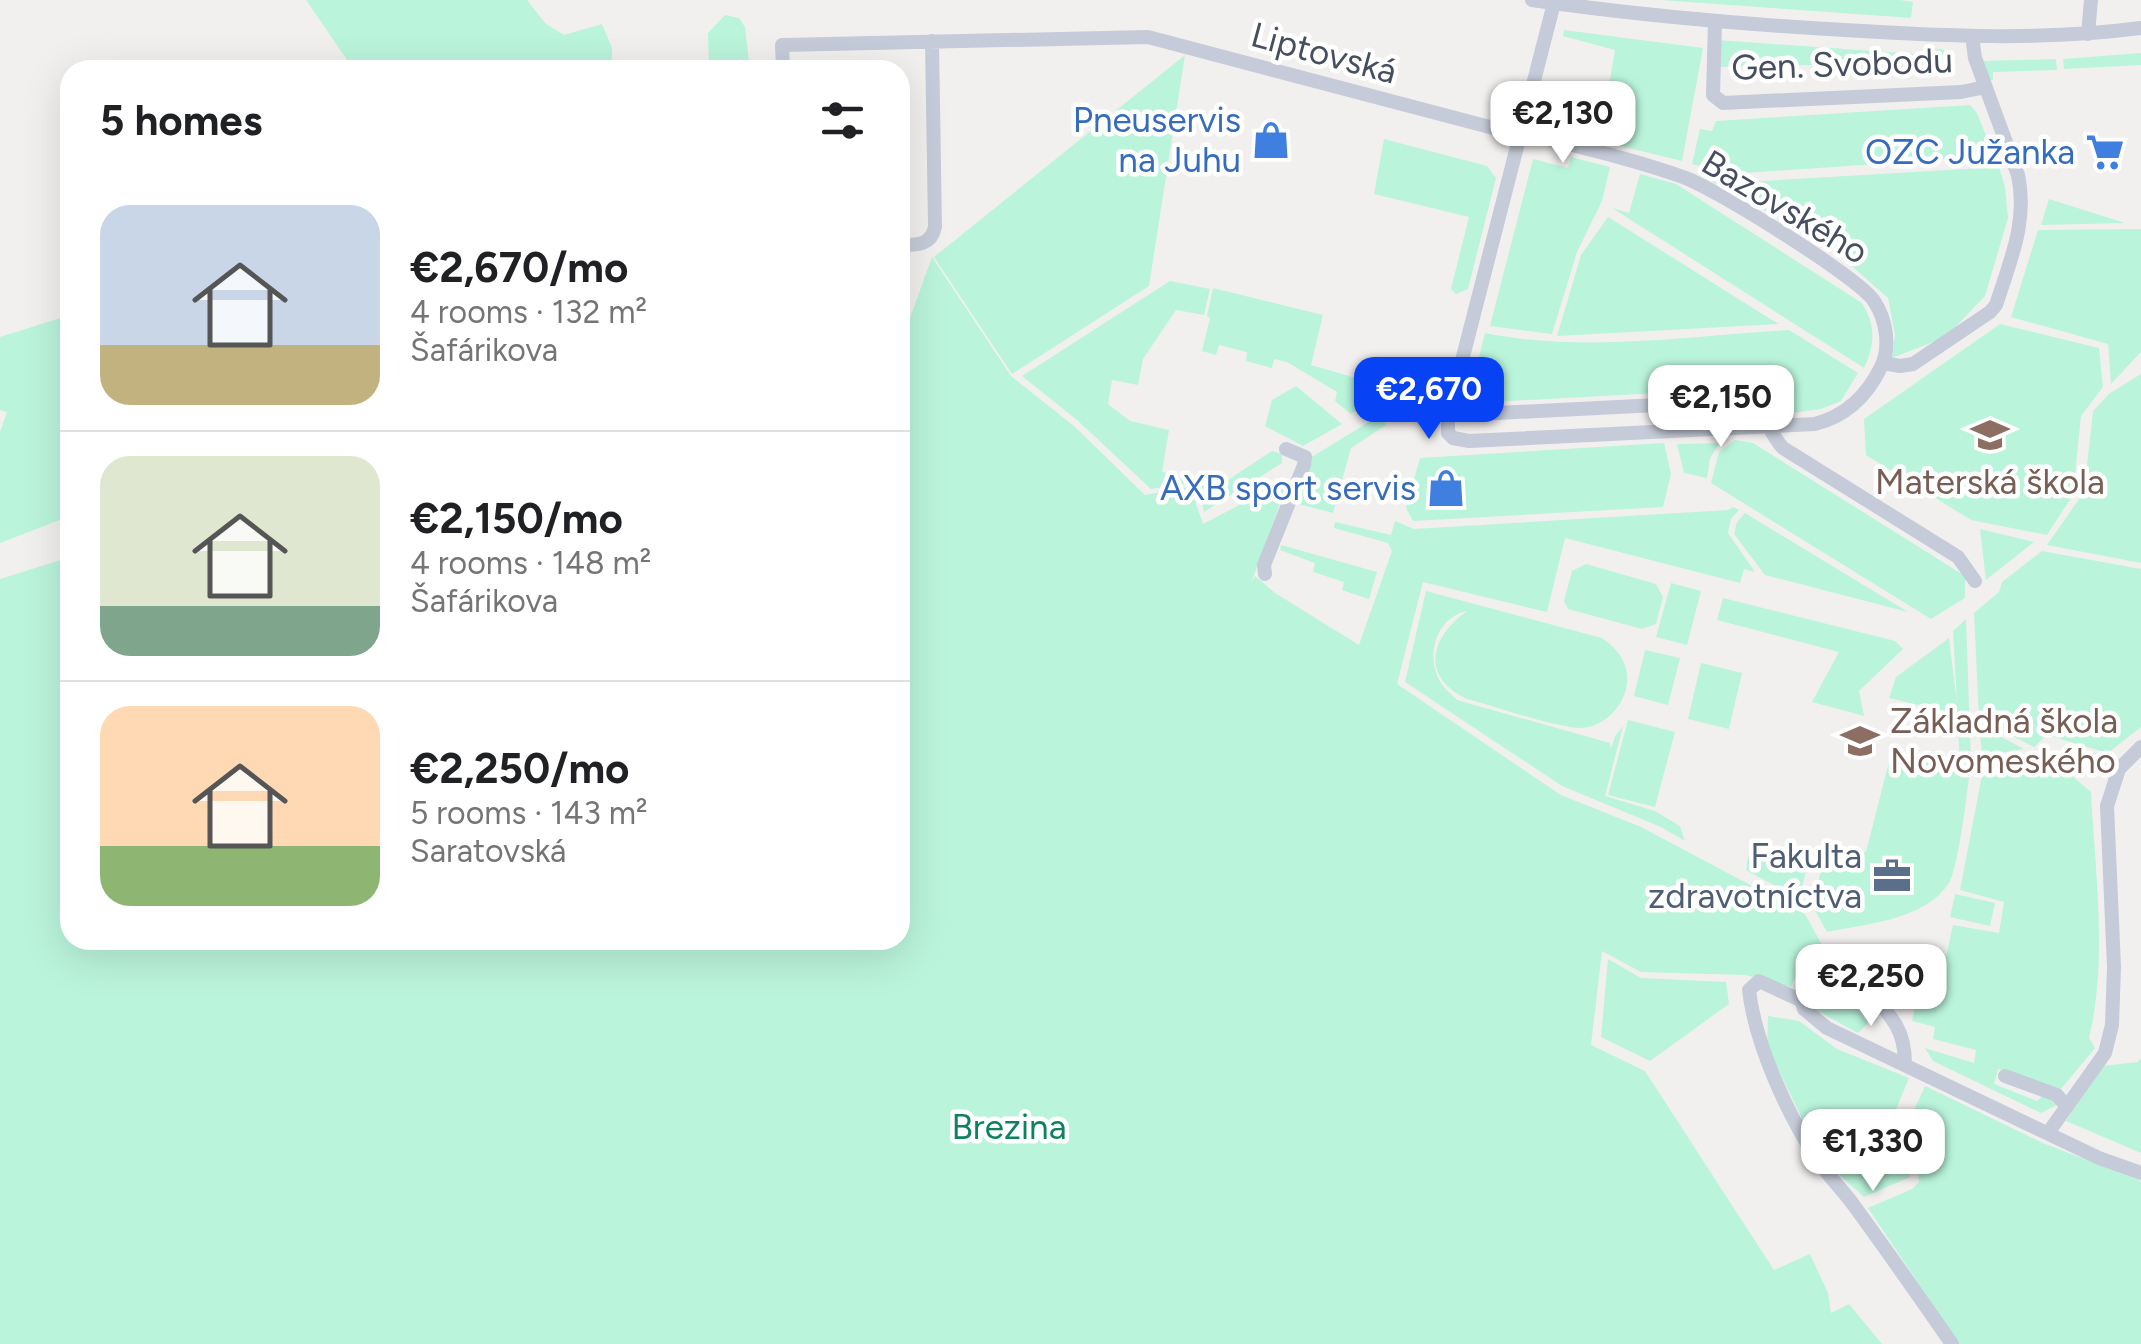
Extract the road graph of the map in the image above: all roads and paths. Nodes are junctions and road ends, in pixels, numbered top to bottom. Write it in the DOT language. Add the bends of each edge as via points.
graph roads {
  1 [pos="1535,0"];
  2 [pos="2091,0"];
  3 [pos="1554,3"];
  4 [pos="1620,6"];
  5 [pos="1715,22"];
  6 [pos="2141,28"];
  7 [pos="2088,34"];
  8 [pos="1972,36"];
  9 [pos="932,41"];
  10 [pos="782,60"];
  11 [pos="1986,87"];
  12 [pos="1520,134"];
  13 [pos="910,244"];
  14 [pos="1884,363"];
  15 [pos="1453,397"];
  16 [pos="1770,427"];
  17 [pos="1286,449"];
  18 [pos="1265,574"];
  19 [pos="1974,581"];
  20 [pos="2141,748"];
  21 [pos="1800,1000"];
  22 [pos="1905,1064"];
  23 [pos="2005,1076"];
  24 [pos="2067,1107"];
  25 [pos="2048,1133"];
  26 [pos="2141,1173"];
  27 [pos="1952,1344"];
  1 -- 3 [label="street, Gen. Svobodu"];
  2 -- 7 [label="street"];
  3 -- 4 [label="street, Gen. Svobodu"];
  3 -- 12 [label="street"];
  4 -- 5 [label="street, Gen. Svobodu"];
  5 -- 8 [label="street, Gen. Svobodu"];
  5 -- 11 [label="street, Gen. Svobodu" via="1712,95 1723,103"];
  6 -- 7 [label="street, Gen. Svobodu"];
  7 -- 8 [label="street, Gen. Svobodu"];
  8 -- 11 [label="street"];
  9 -- 10 [label="street, Liptovská" via="782,45"];
  9 -- 12 [label="street, Liptovská" via="1148,37"];
  9 -- 13 [label="street" via="936,227 925,243"];
  11 -- 14 [label="street" via="2022,193 1996,305 1913,364"];
  12 -- 14 [label="street, Bazovského" via="1685,177 1744,211 1875,303"];
  12 -- 15 [label="street"];
  14 -- 16 [label="street" via="1863,396 1833,420"];
  15 -- 16 [label="street" via="1476,414 1736,401 1756,406"];
  15 -- 16 [label="street" via="1448,433 1462,441"];
  16 -- 19 [label="street" via="1783,448 1958,557"];
  17 -- 18 [label="street" via="1304,458 1304,465"];
  20 -- 24 [label="street" via="2118,769 2107,806 2112,1025 2105,1053"];
  21 -- 22 [label="street" via="1827,1028"];
  21 -- 22 [label="street" via="1816,971 1831,965 1850,970 1897,1026"];
  21 -- 27 [label="street" via="1759,981 1750,990 1781,1092 1819,1162"];
  22 -- 25 [label="street"];
  23 -- 24 [label="street" via="2057,1095"];
  24 -- 25 [label="street"];
  25 -- 26 [label="street"];
}
